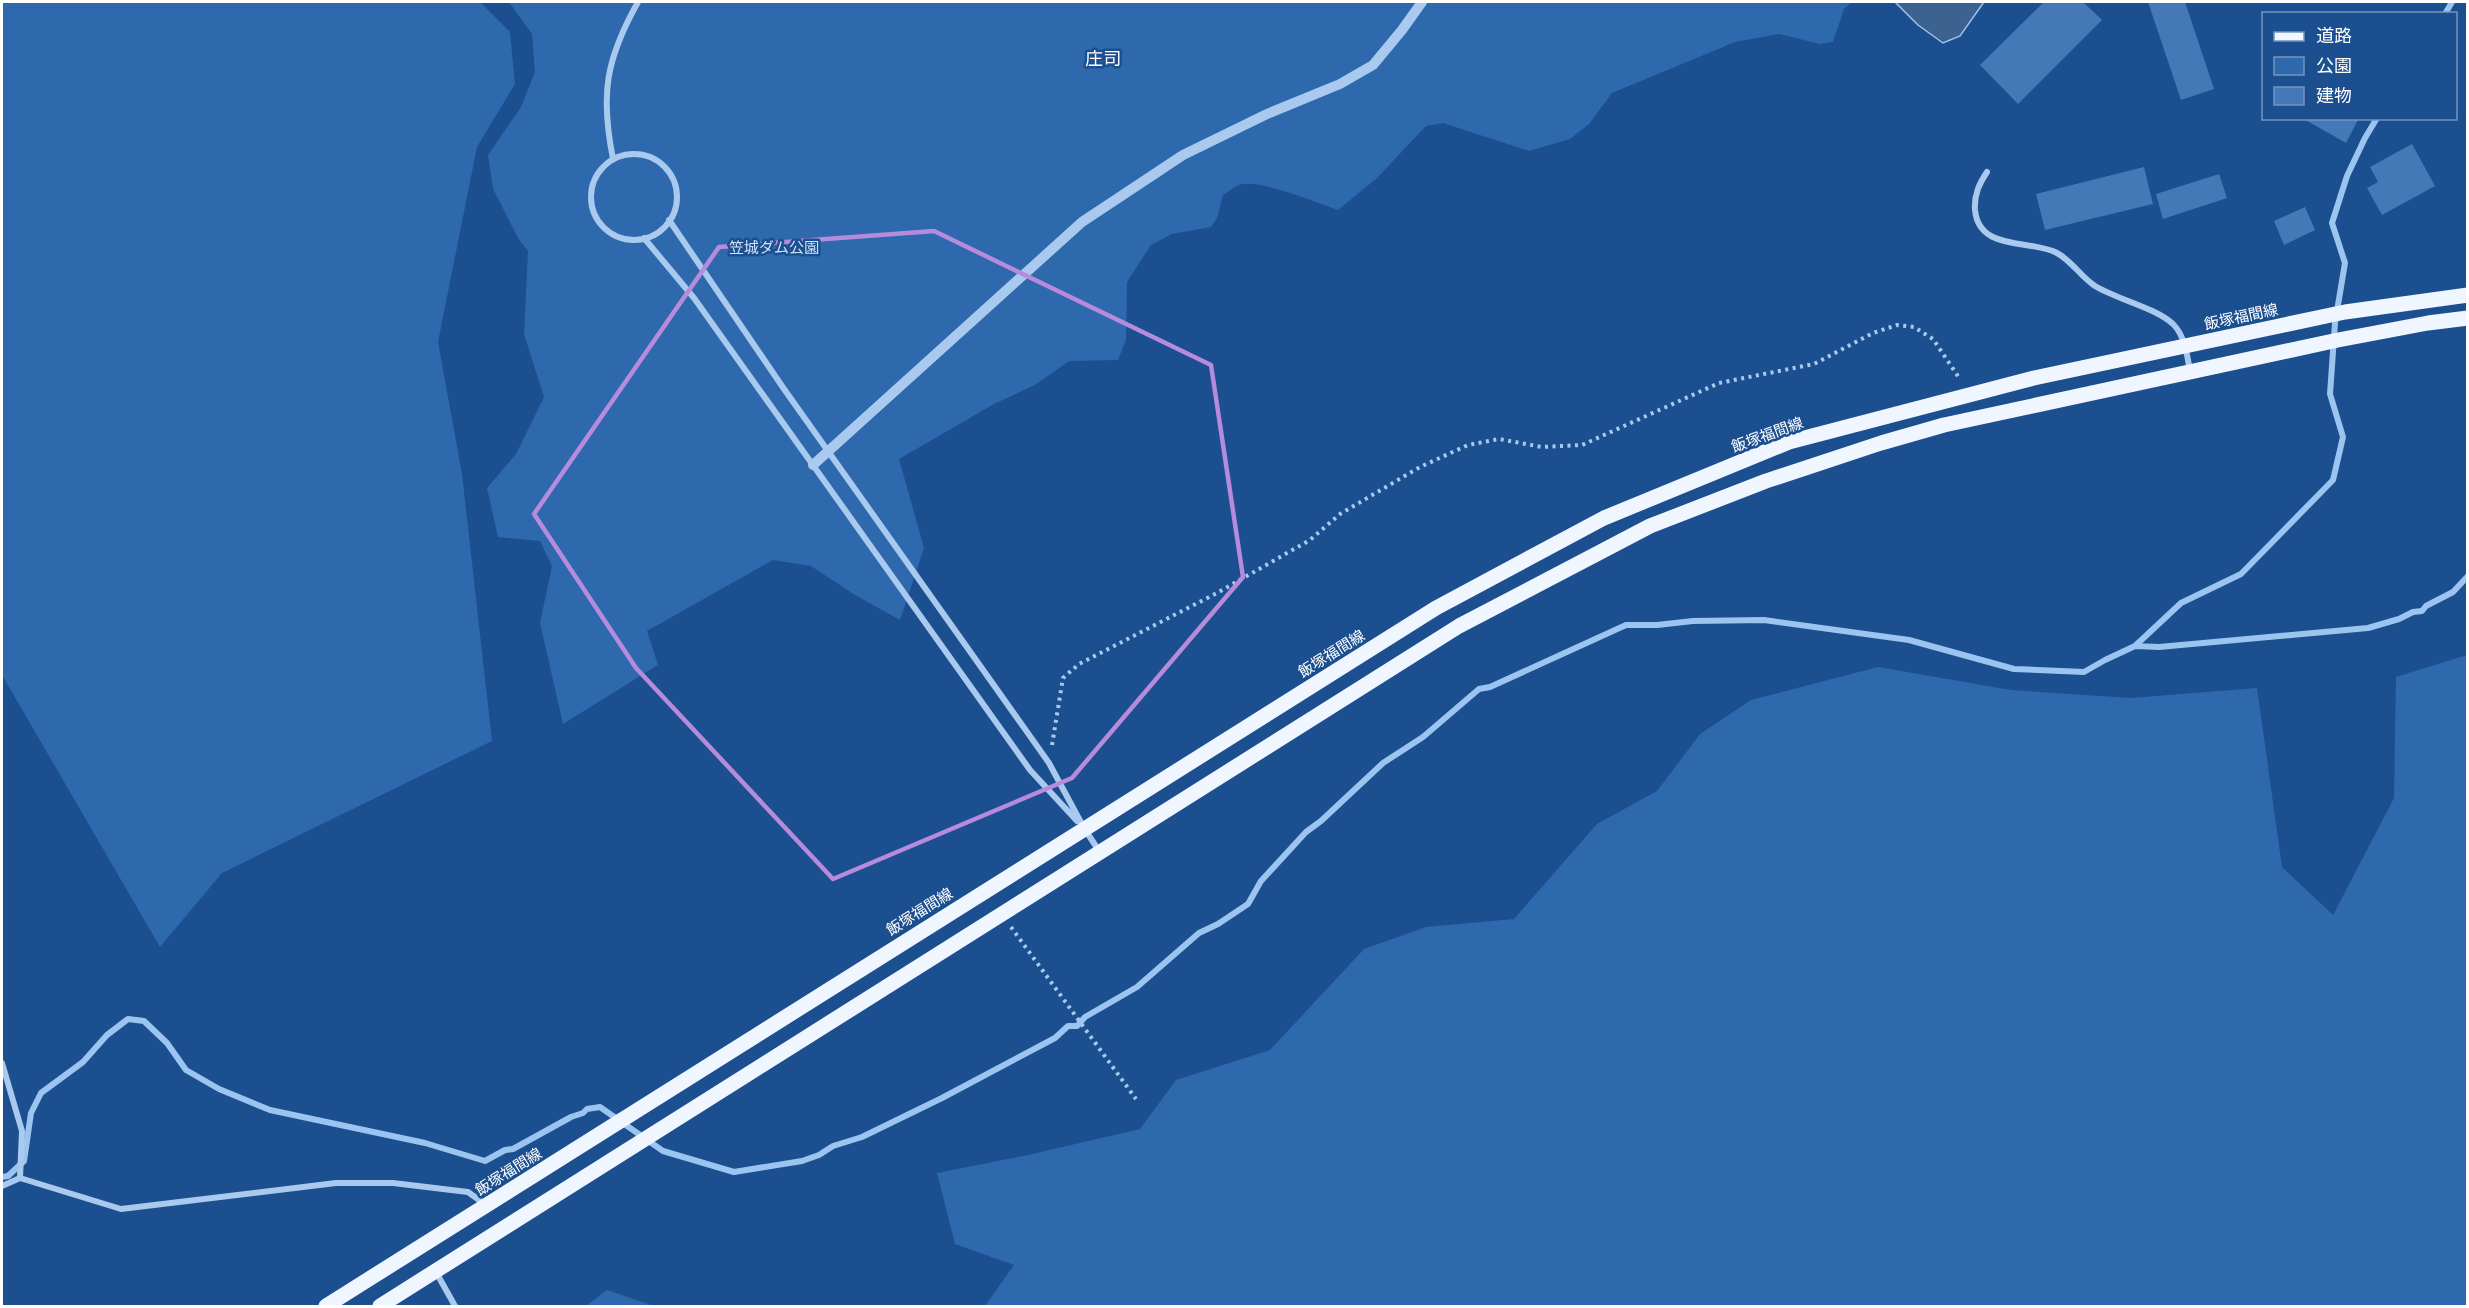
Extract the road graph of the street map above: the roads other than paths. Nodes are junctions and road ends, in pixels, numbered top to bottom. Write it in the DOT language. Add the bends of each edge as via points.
graph roads {
  1 [pos="638,2"];
  2 [pos="1422,2"];
  3 [pos="613,159"];
  4 [pos="1987,172"];
  5 [pos="669,220"];
  6 [pos="644,238"];
  7 [pos="2468,295"];
  8 [pos="2468,318"];
  9 [pos="2185,346"];
  10 [pos="2191,371"];
  11 [pos="829,451"];
  12 [pos="813,465"];
  13 [pos="1084,828"];
  14 [pos="1100,852"];
  15 [pos="2,1063"];
  16 [pos="20,1178"];
  17 [pos="2,1186"];
  18 [pos="487,1206"];
  19 [pos="436,1271"];
  20 [pos="326,1306"];
  21 [pos="380,1306"];
  22 [pos="455,1306"];
  1 -- 3 [label="street" via="611,58 606,89 606,126"];
  2 -- 11 [label="street" via="1373,65 1184,155 1082,222"];
  3 -- 5 [label="street" via="624,154 648,156 667,170 676,192"];
  3 -- 6 [label="street" via="594,179 594,212 605,229 616,236"];
  4 -- 9 [label="street" via="1978,185 1975,206 1984,232 2004,241 2057,252 2093,285 2174,325"];
  5 -- 6 [label="street"];
  5 -- 11 [label="street"];
  6 -- 12 [label="street" via="694,298"];
  7 -- 9 [label="main road, 飯塚福間線" via="2363,309"];
  8 -- 10 [label="main road" via="2428,322"];
  9 -- 10 [label="street"];
  9 -- 13 [label="main road, 飯塚福間線" via="2034,378 1789,442 1604,518 1436,608"];
  10 -- 14 [label="main road" via="1944,425 1881,443 1766,481 1650,526 1459,626"];
  11 -- 12 [label="street"];
  11 -- 13 [label="street" via="1049,763"];
  12 -- 13 [label="street" via="1030,770"];
  13 -- 14 [label="street"];
  13 -- 18 [label="main road, 飯塚福間線"];
  14 -- 19 [label="main road"];
  15 -- 16 [label="street" via="22,1131"];
  16 -- 17 [label="street"];
  16 -- 18 [label="street" via="121,1209 336,1183 393,1183 468,1192"];
  18 -- 20 [label="main road, 飯塚福間線"];
  19 -- 21 [label="main road"];
  19 -- 22 [label="street"];
}
